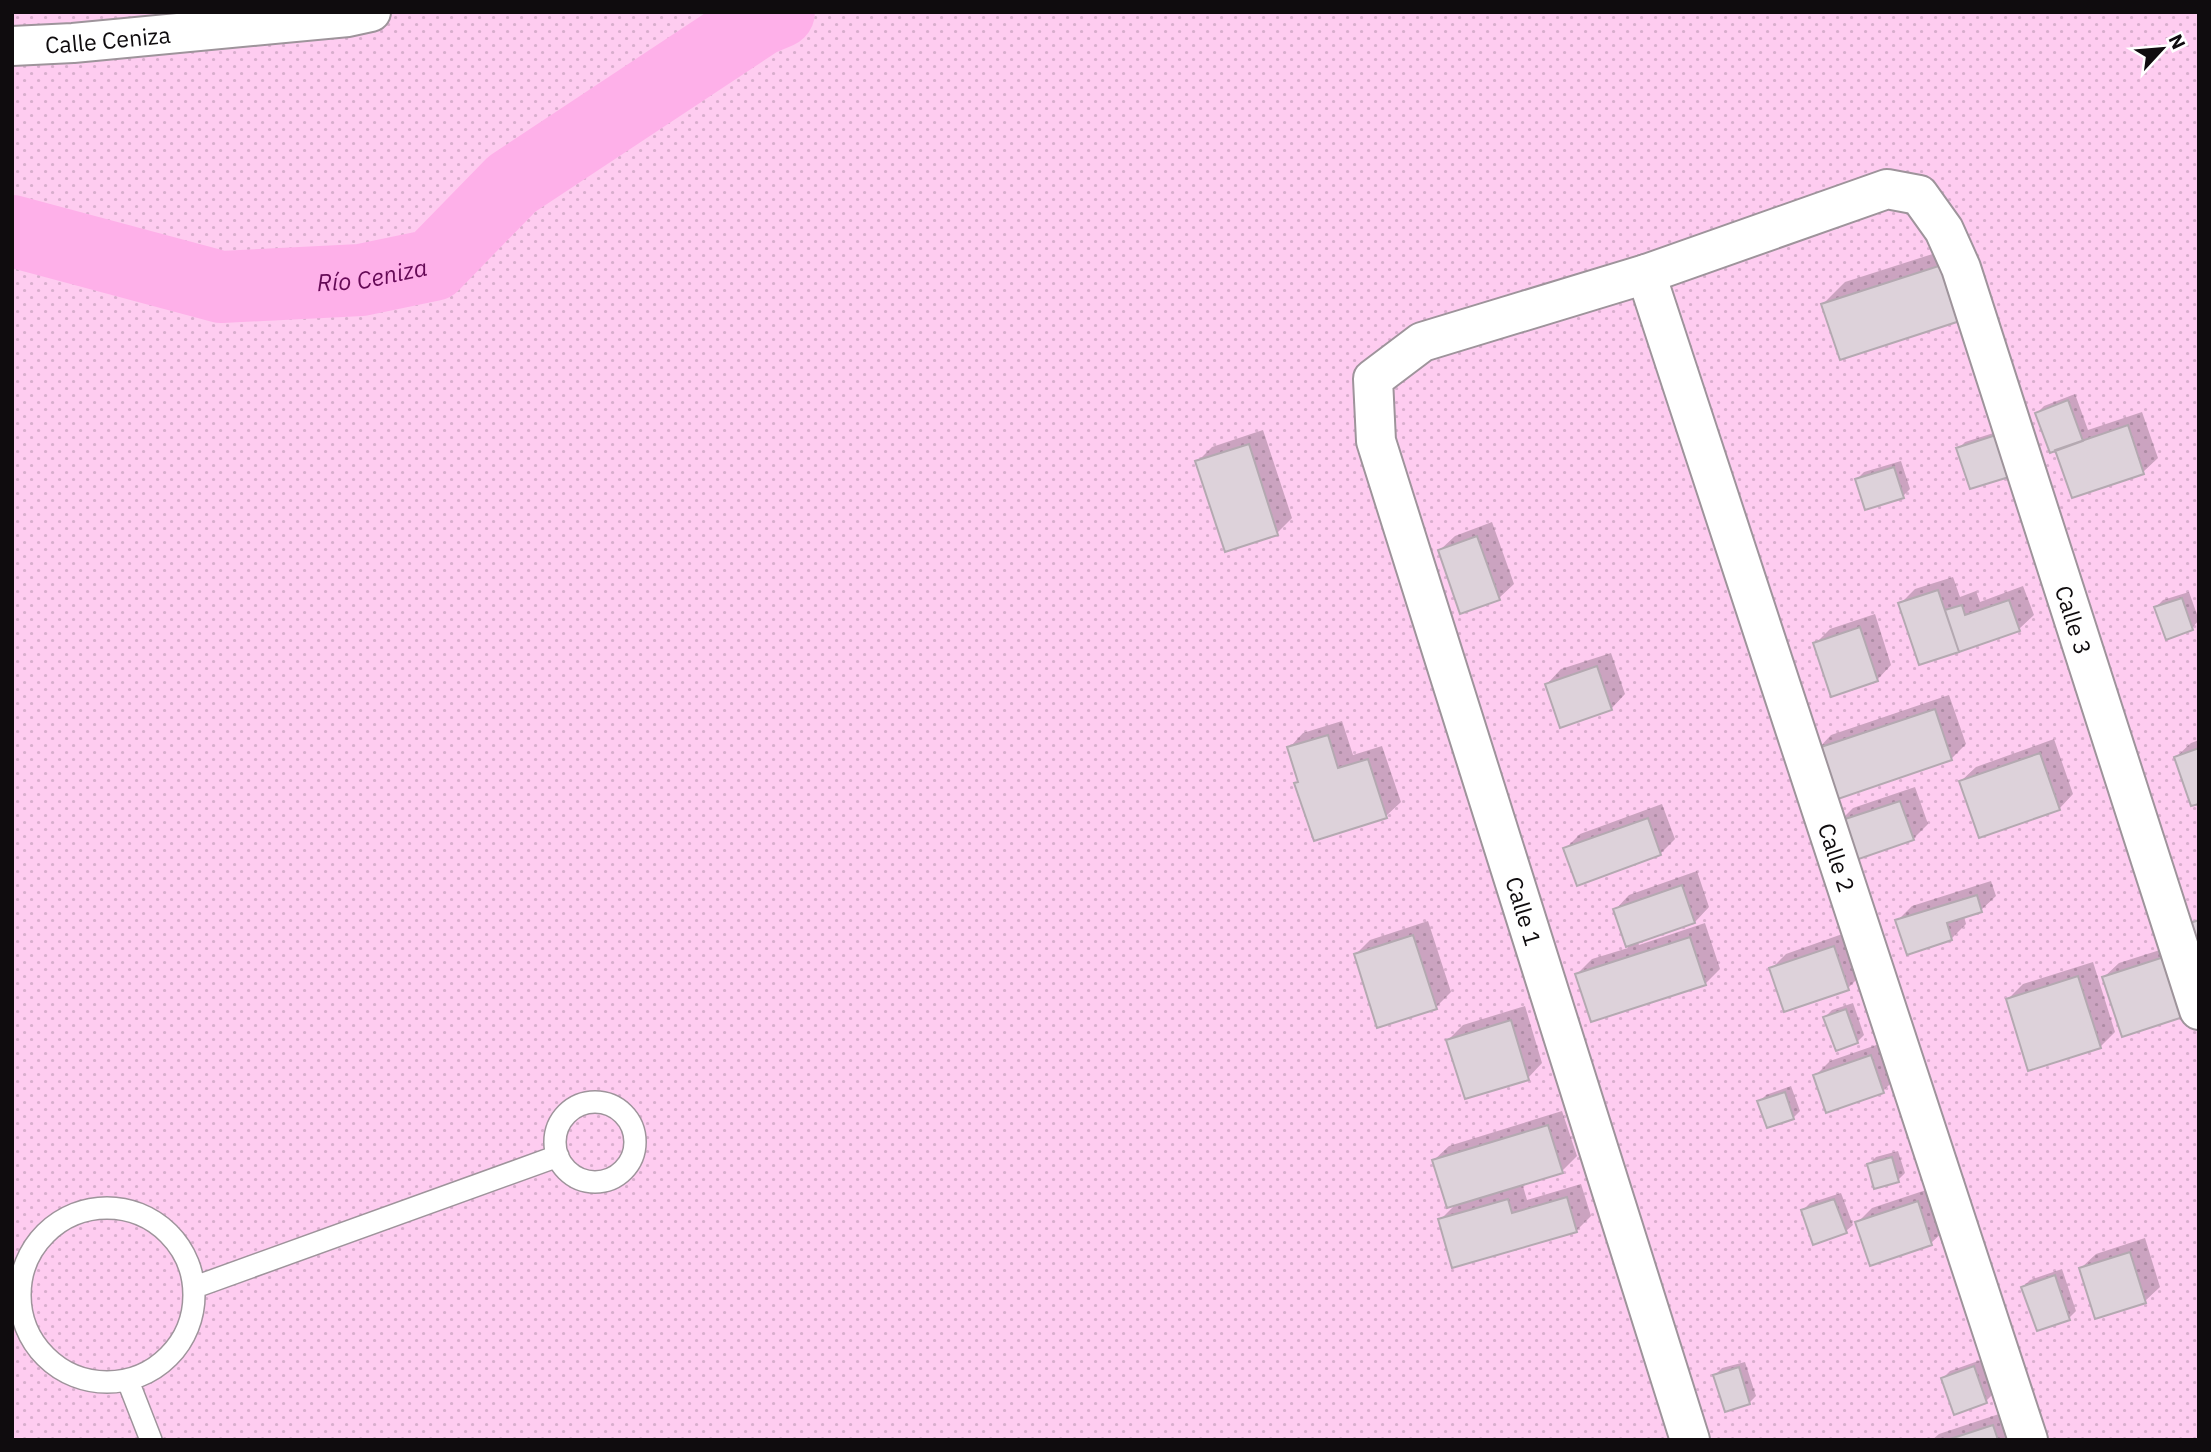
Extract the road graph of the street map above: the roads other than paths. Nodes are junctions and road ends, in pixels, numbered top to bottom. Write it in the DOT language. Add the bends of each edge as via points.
graph roads {
  1 [pos="355,14"];
  2 [pos="69,28"];
  3 [pos="12,46"];
  4 [pos="1646,274"];
  5 [pos="1373,379"];
  6 [pos="2199,1010"];
  7 [pos="558,1156"];
  8 [pos="195,1287"];
  9 [pos="128,1381"];
  10 [pos="151,1440"];
  11 [pos="1690,1440"];
  12 [pos="2028,1440"];
  1 -- 2 [label="street, Calle Ceniza"];
  2 -- 3 [label="street, Calle Ceniza"];
  4 -- 5 [label="street, Calle 3" via="1422,342"];
  4 -- 6 [label="street, Calle 3" via="1887,189 1919,195 1944,230 1961,268"];
  4 -- 12 [label="street, Calle 2"];
  5 -- 11 [label="street, Calle 1" via="1376,441"];
  7 -- 8 [label="lane"];
  8 -- 9 [label="lane" via="191,1322 177,1349 155,1369"];
  8 -- 9 [label="lane" via="189,1264 173,1238 151,1219 123,1209 93,1208 65,1218 43,1235 27,1258 20,1286 21,1313 31,1339 49,1361 73,1376 100,1383"];
  9 -- 10 [label="lane"];
}
